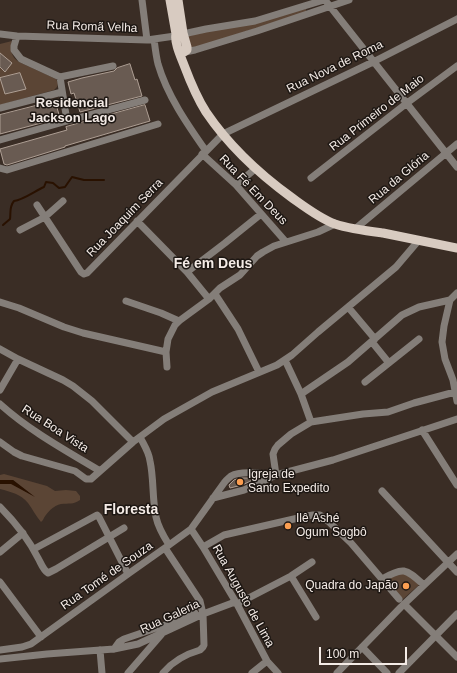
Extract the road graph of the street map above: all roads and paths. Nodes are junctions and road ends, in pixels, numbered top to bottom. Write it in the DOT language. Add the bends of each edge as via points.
graph roads {
  1 [pos="142,0"];
  2 [pos="170,0"];
  3 [pos="178,0"];
  4 [pos="324,0"];
  5 [pos="349,0"];
  6 [pos="308,3"];
  7 [pos="329,7"];
  8 [pos="311,13"];
  9 [pos="457,19"];
  10 [pos="179,34"];
  11 [pos="0,35"];
  12 [pos="17,36"];
  13 [pos="151,40"];
  14 [pos="182,53"];
  15 [pos="373,62"];
  16 [pos="113,66"];
  17 [pos="457,66"];
  18 [pos="60,77"];
  19 [pos="62,92"];
  20 [pos="145,100"];
  21 [pos="407,103"];
  22 [pos="0,108"];
  23 [pos="67,120"];
  24 [pos="158,124"];
  25 [pos="222,134"];
  26 [pos="0,140"];
  27 [pos="457,144"];
  28 [pos="204,152"];
  29 [pos="446,153"];
  30 [pos="457,167"];
  31 [pos="0,168"];
  32 [pos="255,169"];
  33 [pos="312,178"];
  34 [pos="236,185"];
  35 [pos="63,201"];
  36 [pos="37,205"];
  37 [pos="261,214"];
  38 [pos="45,217"];
  39 [pos="137,221"];
  40 [pos="335,224"];
  41 [pos="355,228"];
  42 [pos="20,230"];
  43 [pos="419,240"];
  44 [pos="286,242"];
  45 [pos="457,248"];
  46 [pos="188,272"];
  47 [pos="457,293"];
  48 [pos="212,296"];
  49 [pos="450,300"];
  50 [pos="126,301"];
  51 [pos="0,302"];
  52 [pos="348,307"];
  53 [pos="180,321"];
  54 [pos="419,339"];
  55 [pos="373,340"];
  56 [pos="0,349"];
  57 [pos="166,352"];
  58 [pos="18,359"];
  59 [pos="285,360"];
  60 [pos="389,363"];
  61 [pos="167,367"];
  62 [pos="259,372"];
  63 [pos="455,380"];
  64 [pos="365,382"];
  65 [pos="0,390"];
  66 [pos="455,392"];
  67 [pos="301,394"];
  68 [pos="457,401"];
  69 [pos="1,407"];
  70 [pos="457,419"];
  71 [pos="311,422"];
  72 [pos="422,430"];
  73 [pos="140,437"];
  74 [pos="0,442"];
  75 [pos="133,442"];
  76 [pos="100,471"];
  77 [pos="276,475"];
  78 [pos="457,485"];
  79 [pos="382,491"];
  80 [pos="213,498"];
  81 [pos="0,507"];
  82 [pos="124,528"];
  83 [pos="191,528"];
  84 [pos="23,533"];
  85 [pos="109,537"];
  86 [pos="167,547"];
  87 [pos="204,547"];
  88 [pos="34,549"];
  89 [pos="0,552"];
  90 [pos="457,554"];
  91 [pos="312,562"];
  92 [pos="448,562"];
  93 [pos="457,572"];
  94 [pos="128,574"];
  95 [pos="291,576"];
  96 [pos="382,579"];
  97 [pos="0,582"];
  98 [pos="424,585"];
  99 [pos="402,602"];
  100 [pos="236,603"];
  101 [pos="203,612"];
  102 [pos="457,614"];
  103 [pos="316,617"];
  104 [pos="162,633"];
  105 [pos="436,636"];
  106 [pos="41,637"];
  107 [pos="362,648"];
  108 [pos="114,649"];
  109 [pos="0,650"];
  110 [pos="100,650"];
  111 [pos="457,657"];
  112 [pos="0,659"];
  113 [pos="267,661"];
  114 [pos="102,673"];
  115 [pos="128,673"];
  116 [pos="163,673"];
  117 [pos="252,673"];
  118 [pos="278,673"];
  119 [pos="337,673"];
  120 [pos="388,673"];
  121 [pos="399,673"];
  1 -- 13 [label="street, Rua Fé Em Deus"];
  2 -- 10 [label="main road"];
  3 -- 10 [label="main road"];
  4 -- 6 [label="street, Rua Romã Velha"];
  4 -- 7 [label="street"];
  5 -- 7 [label="street"];
  6 -- 8 [label="street"];
  6 -- 10 [label="street, Rua Romã Velha" via="255,21"];
  7 -- 8 [label="street"];
  7 -- 15 [label="street"];
  8 -- 14 [label="street"];
  9 -- 15 [label="street, Rua Nova de Roma"];
  10 -- 13 [label="street, Rua Romã Velha"];
  10 -- 14 [label="main road" via="187,47"];
  11 -- 12 [label="street, Rua Romã Velha"];
  12 -- 13 [label="street, Rua Romã Velha"];
  12 -- 18 [label="street" via="14,50 20,58"];
  13 -- 28 [label="street, Rua Fé Em Deus" via="172,96"];
  14 -- 25 [label="main road" via="190,82 205,111"];
  15 -- 21 [label="street"];
  15 -- 25 [label="street, Rua Nova de Roma"];
  16 -- 18 [label="street"];
  17 -- 21 [label="street, Rua Primeiro de Maio"];
  18 -- 19 [label="street"];
  19 -- 22 [label="street"];
  19 -- 23 [label="street"];
  20 -- 23 [label="street"];
  21 -- 29 [label="street"];
  21 -- 33 [label="street, Rua Primeiro de Maio"];
  23 -- 26 [label="street"];
  24 -- 31 [label="street" via="7,170"];
  25 -- 28 [label="street, Rua Joaquim Serra"];
  25 -- 32 [label="main road"];
  27 -- 29 [label="street, Rua da Glória"];
  28 -- 34 [label="street, Rua Fé Em Deus"];
  28 -- 39 [label="street, Rua Joaquim Serra"];
  29 -- 30 [label="street"];
  29 -- 41 [label="street, Rua da Glória"];
  32 -- 34 [label="street"];
  32 -- 40 [label="main road" via="314,213"];
  34 -- 37 [label="street, Rua Fé Em Deus"];
  35 -- 38 [label="street"];
  36 -- 38 [label="street, Rua Joaquim Serra"];
  37 -- 44 [label="street, Rua Fé Em Deus"];
  37 -- 46 [label="street"];
  38 -- 39 [label="street, Rua Joaquim Serra" via="84,274 89,272"];
  38 -- 42 [label="street"];
  39 -- 46 [label="street"];
  40 -- 41 [label="main road"];
  40 -- 44 [label="street"];
  41 -- 43 [label="main road"];
  43 -- 45 [label="main road"];
  43 -- 52 [label="street" via="396,266"];
  44 -- 48 [label="street" via="257,256 240,275"];
  46 -- 48 [label="street"];
  47 -- 49 [label="street"];
  48 -- 53 [label="street"];
  48 -- 62 [label="street" via="238,329"];
  49 -- 55 [label="street" via="419,307 402,315"];
  49 -- 63 [label="street" via="442,342 445,359"];
  50 -- 53 [label="street"];
  51 -- 57 [label="street" via="82,333"];
  52 -- 55 [label="street"];
  52 -- 59 [label="street"];
  53 -- 57 [label="street" via="168,339"];
  54 -- 60 [label="street"];
  55 -- 60 [label="street"];
  55 -- 67 [label="street" via="348,362"];
  56 -- 58 [label="street"];
  57 -- 61 [label="street"];
  58 -- 65 [label="street"];
  58 -- 75 [label="street" via="63,380 83,393"];
  59 -- 62 [label="street"];
  59 -- 67 [label="street"];
  60 -- 64 [label="street"];
  62 -- 73 [label="street" via="184,407"];
  63 -- 66 [label="street"];
  66 -- 68 [label="street"];
  66 -- 71 [label="street" via="388,412"];
  67 -- 71 [label="street"];
  69 -- 76 [label="street, Rua Boa Vista" via="42,436"];
  70 -- 72 [label="street, Rua Tomé de Souza"];
  71 -- 77 [label="street" via="291,434 275,449 273,454"];
  72 -- 77 [label="street, Rua Tomé de Souza" via="333,460"];
  72 -- 78 [label="street"];
  73 -- 75 [label="street"];
  73 -- 86 [label="street" via="150,461 156,518"];
  74 -- 76 [label="street" via="22,456 75,471 89,480"];
  75 -- 76 [label="street"];
  77 -- 80 [label="street, Rua Tomé de Souza" via="244,490"];
  77 -- 80 [label="street, Rua Tomé de Souza" via="233,475"];
  79 -- 92 [label="street"];
  80 -- 83 [label="street, Rua Tomé de Souza"];
  81 -- 84 [label="street"];
  82 -- 85 [label="street"];
  83 -- 86 [label="street, Rua Tomé de Souza"];
  83 -- 87 [label="street, Rua Augusto de Lima"];
  84 -- 88 [label="street"];
  84 -- 89 [label="street"];
  85 -- 88 [label="street" via="97,515"];
  85 -- 88 [label="street" via="48,573"];
  85 -- 94 [label="street"];
  86 -- 94 [label="street, Rua Tomé de Souza"];
  86 -- 101 [label="street" via="200,601"];
  87 -- 96 [label="street" via="224,535 320,515 351,543"];
  87 -- 100 [label="street, Rua Augusto de Lima"];
  90 -- 92 [label="street"];
  91 -- 95 [label="street, Rua Galeria"];
  92 -- 93 [label="street"];
  92 -- 98 [label="street"];
  94 -- 106 [label="street, Rua Tomé de Souza"];
  95 -- 100 [label="street, Rua Galeria"];
  95 -- 103 [label="street"];
  96 -- 98 [label="street" via="396,571 404,571 412,574"];
  96 -- 99 [label="street"];
  97 -- 106 [label="street"];
  98 -- 99 [label="street"];
  99 -- 105 [label="street"];
  99 -- 107 [label="street"];
  100 -- 101 [label="street, Rua Galeria"];
  100 -- 113 [label="street, Rua Augusto de Lima"];
  101 -- 104 [label="street, Rua Galeria"];
  101 -- 108 [label="street, Rua Galeria" via="124,639"];
  101 -- 116 [label="street" via="203,648 179,659"];
  102 -- 105 [label="street"];
  104 -- 108 [label="street, Rua Galeria" via="138,644"];
  104 -- 115 [label="street"];
  105 -- 111 [label="street"];
  105 -- 121 [label="street"];
  106 -- 109 [label="street, Rua Tomé de Souza" via="22,648"];
  107 -- 119 [label="street"];
  107 -- 120 [label="street"];
  108 -- 110 [label="street, Rua Galeria"];
  110 -- 112 [label="street, Rua Galeria"];
  110 -- 114 [label="street"];
  113 -- 117 [label="street"];
  113 -- 118 [label="street, Rua Augusto de Lima"];
}
